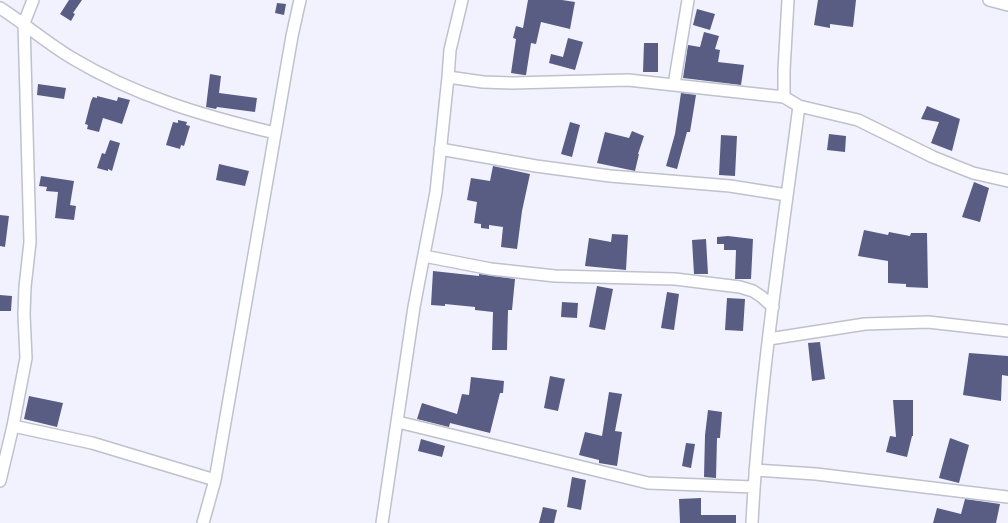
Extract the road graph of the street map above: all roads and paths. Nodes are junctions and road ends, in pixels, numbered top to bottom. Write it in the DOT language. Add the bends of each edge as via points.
graph roads {
  1 [pos="33,0"];
  2 [pos="300,0"];
  3 [pos="462,0"];
  4 [pos="688,0"];
  5 [pos="788,0"];
  6 [pos="989,0"];
  7 [pos="1008,5"];
  8 [pos="0,8"];
  9 [pos="24,23"];
  10 [pos="448,77"];
  11 [pos="674,85"];
  12 [pos="784,97"];
  13 [pos="799,106"];
  14 [pos="275,133"];
  15 [pos="440,149"];
  16 [pos="1008,181"];
  17 [pos="787,195"];
  18 [pos="424,256"];
  19 [pos="773,307"];
  20 [pos="1008,331"];
  21 [pos="769,339"];
  22 [pos="398,422"];
  23 [pos="13,426"];
  24 [pos="756,470"];
  25 [pos="215,480"];
  26 [pos="0,481"];
  27 [pos="754,487"];
  28 [pos="1008,497"];
  29 [pos="203,523"];
  30 [pos="382,523"];
  31 [pos="752,523"];
  1 -- 9 [label="street"];
  2 -- 14 [label="street"];
  3 -- 10 [label="street" via="450,50"];
  4 -- 11 [label="street"];
  5 -- 12 [label="street"];
  6 -- 7 [label="street"];
  8 -- 9 [label="street"];
  9 -- 14 [label="street" via="74,59 158,100"];
  9 -- 23 [label="street" via="30,242 25,287 26,358"];
  10 -- 11 [label="street" via="482,82 628,80"];
  10 -- 15 [label="street"];
  11 -- 12 [label="street"];
  12 -- 13 [label="street"];
  13 -- 16 [label="street" via="858,120 933,157 973,173"];
  13 -- 17 [label="street"];
  14 -- 25 [label="street"];
  15 -- 17 [label="street" via="536,166"];
  15 -- 18 [label="street"];
  17 -- 19 [label="street"];
  18 -- 19 [label="street" via="491,269 555,276 675,279 740,287 753,291"];
  18 -- 22 [label="street"];
  19 -- 21 [label="street"];
  20 -- 21 [label="street" via="928,322 865,324"];
  21 -- 24 [label="street"];
  22 -- 27 [label="street" via="648,483"];
  22 -- 30 [label="street"];
  23 -- 25 [label="street" via="92,443"];
  23 -- 26 [label="street"];
  24 -- 27 [label="street"];
  24 -- 28 [label="street"];
  25 -- 29 [label="street"];
  27 -- 31 [label="street"];
}
